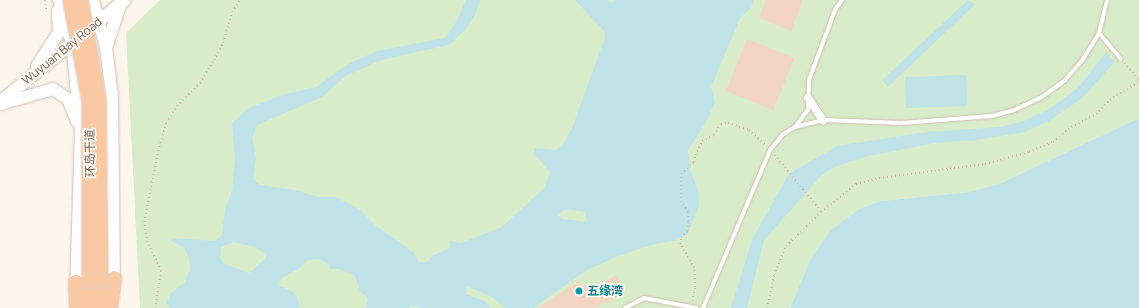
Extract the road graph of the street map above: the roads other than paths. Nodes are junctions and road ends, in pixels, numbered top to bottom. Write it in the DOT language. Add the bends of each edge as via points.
graph roads {
  1 [pos="58,0"];
  2 [pos="70,0"];
  3 [pos="81,0"];
  4 [pos="93,0"];
  5 [pos="842,0"];
  6 [pos="1107,0"];
  7 [pos="123,2"];
  8 [pos="99,21"];
  9 [pos="1099,33"];
  10 [pos="72,43"];
  11 [pos="106,48"];
  12 [pos="1121,59"];
  13 [pos="22,84"];
  14 [pos="808,98"];
  15 [pos="0,103"];
  16 [pos="824,120"];
  17 [pos="795,127"];
  18 [pos="81,132"];
  19 [pos="95,281"];
  20 [pos="76,308"];
  21 [pos="89,308"];
  22 [pos="101,308"];
  23 [pos="110,308"];
  24 [pos="114,308"];
  25 [pos="624,308"];
  26 [pos="696,308"];
  27 [pos="704,308"];
  1 -- 10 [label="main road"];
  1 -- 13 [label="main road" via="59,32 44,59"];
  2 -- 19 [label="highway, 环岛干道, bridge" via="89,102"];
  3 -- 19 [label="highway, 环岛干道, bridge" via="99,101 102,189"];
  4 -- 8 [label="main road"];
  5 -- 14 [label="lane" via="835,10 821,44 809,80"];
  6 -- 9 [label="lane"];
  7 -- 8 [label="main road, Wuyuan Bay Road"];
  7 -- 11 [label="main road"];
  8 -- 10 [label="main road, Wuyuan Bay Road"];
  8 -- 11 [label="main road"];
  9 -- 12 [label="lane"];
  9 -- 16 [label="lane" via="1083,59 1065,80 1042,97 1014,110 992,116 902,123"];
  10 -- 13 [label="main road, Wuyuan Bay Road"];
  10 -- 18 [label="main road"];
  11 -- 19 [label="main road" via="112,94"];
  13 -- 15 [label="main road, Wuyuan Bay Road"];
  14 -- 16 [label="street"];
  14 -- 17 [label="lane" via="808,110"];
  15 -- 18 [label="main road" via="53,89 68,99"];
  16 -- 17 [label="lane"];
  17 -- 27 [label="lane" via="782,135 770,150"];
  18 -- 19 [label="main road"];
  19 -- 20 [label="highway"];
  19 -- 21 [label="highway, 环岛干道"];
  19 -- 22 [label="highway, 环岛干道"];
  19 -- 23 [label="highway"];
  19 -- 24 [label="main road"];
  25 -- 26 [label="lane" via="644,298"];
}
